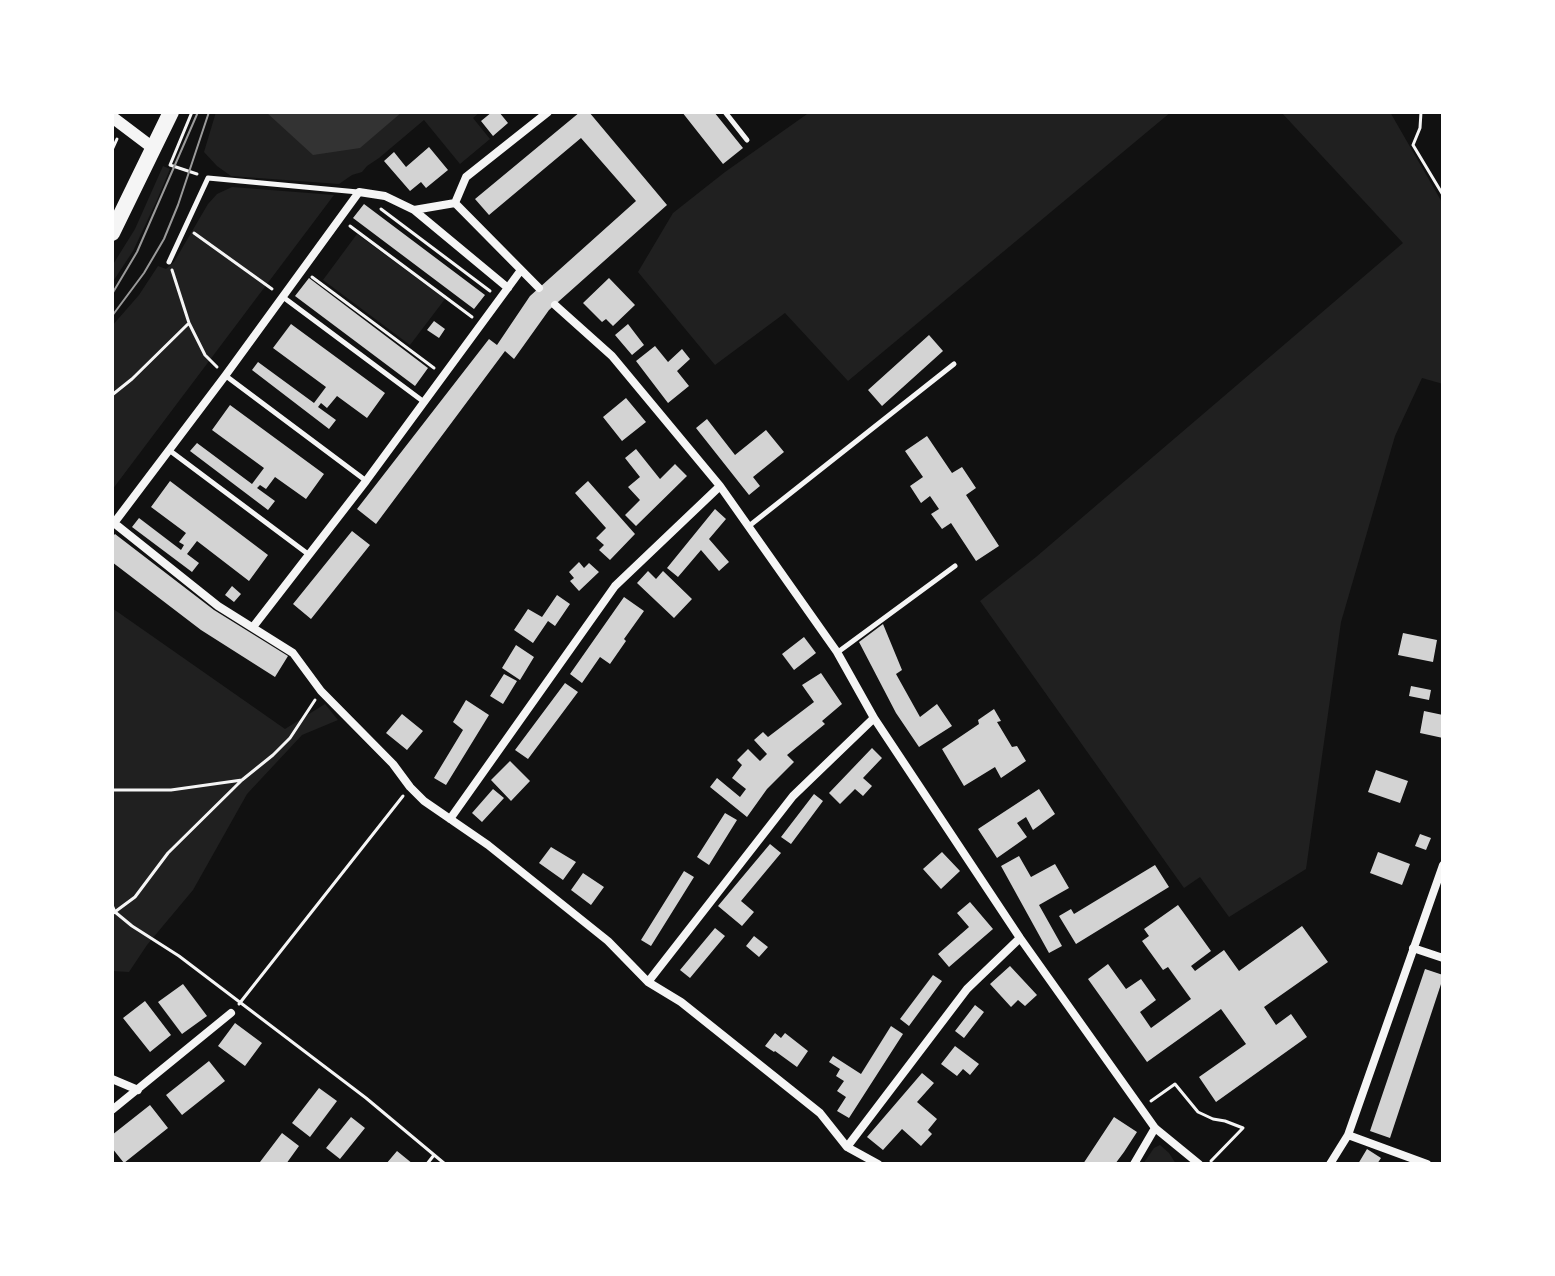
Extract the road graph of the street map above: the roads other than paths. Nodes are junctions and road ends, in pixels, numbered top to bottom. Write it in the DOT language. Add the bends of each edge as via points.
graph roads {
  1 [pos="171,112"];
  2 [pos="548,112"];
  3 [pos="725,112"];
  4 [pos="112,117"];
  5 [pos="747,140"];
  6 [pos="153,148"];
  7 [pos="359,192"];
  8 [pos="455,203"];
  9 [pos="414,210"];
  10 [pos="112,233"];
  11 [pos="169,262"];
  12 [pos="521,270"];
  13 [pos="508,288"];
  14 [pos="539,288"];
  15 [pos="282,296"];
  16 [pos="555,305"];
  17 [pos="954,364"];
  18 [pos="225,376"];
  19 [pos="424,402"];
  20 [pos="168,449"];
  21 [pos="366,481"];
  22 [pos="720,486"];
  23 [pos="113,524"];
  24 [pos="748,527"];
  25 [pos="309,555"];
  26 [pos="955,566"];
  27 [pos="253,627"];
  28 [pos="837,652"];
  29 [pos="874,718"];
  30 [pos="450,819"];
  31 [pos="1443,865"];
  32 [pos="1020,938"];
  33 [pos="1413,948"];
  34 [pos="1443,958"];
  35 [pos="648,982"];
  36 [pos="231,1013"];
  37 [pos="112,1079"];
  38 [pos="138,1090"];
  39 [pos="112,1110"];
  40 [pos="1155,1128"];
  41 [pos="1348,1135"];
  42 [pos="847,1147"];
  43 [pos="878,1164"];
  44 [pos="1134,1164"];
  45 [pos="1199,1164"];
  46 [pos="1330,1164"];
  47 [pos="1427,1164"];
  1 -- 6 [label="main road"];
  2 -- 8 [label="street" via="466,177"];
  3 -- 5 [label="lane"];
  4 -- 6 [label="street"];
  6 -- 10 [label="main road"];
  7 -- 9 [label="street" via="385,196"];
  7 -- 11 [label="lane" via="208,178"];
  7 -- 15 [label="street"];
  8 -- 9 [label="street"];
  8 -- 12 [label="street"];
  9 -- 13 [label="street"];
  12 -- 13 [label="street"];
  12 -- 14 [label="street"];
  13 -- 19 [label="street"];
  15 -- 18 [label="street"];
  15 -- 19 [label="lane"];
  16 -- 22 [label="street" via="612,356"];
  17 -- 24 [label="lane"];
  18 -- 20 [label="street"];
  18 -- 21 [label="lane"];
  19 -- 21 [label="street"];
  20 -- 23 [label="street"];
  20 -- 25 [label="lane"];
  21 -- 25 [label="street"];
  22 -- 24 [label="street"];
  22 -- 30 [label="street" via="615,586"];
  23 -- 27 [label="street"];
  24 -- 28 [label="street"];
  25 -- 27 [label="street"];
  26 -- 28 [label="lane"];
  27 -- 30 [label="street" via="293,653 410,787"];
  28 -- 29 [label="street"];
  29 -- 32 [label="street"];
  29 -- 35 [label="street" via="793,796"];
  30 -- 35 [label="street" via="608,941"];
  31 -- 33 [label="street"];
  32 -- 40 [label="street"];
  32 -- 42 [label="street" via="967,989"];
  33 -- 34 [label="street"];
  33 -- 41 [label="street"];
  35 -- 42 [label="street" via="681,1002 820,1113"];
  36 -- 38 [label="street"];
  37 -- 38 [label="street"];
  38 -- 39 [label="street"];
  40 -- 44 [label="street"];
  40 -- 45 [label="street"];
  41 -- 46 [label="street"];
  41 -- 47 [label="street"];
  42 -- 43 [label="street"];
}
